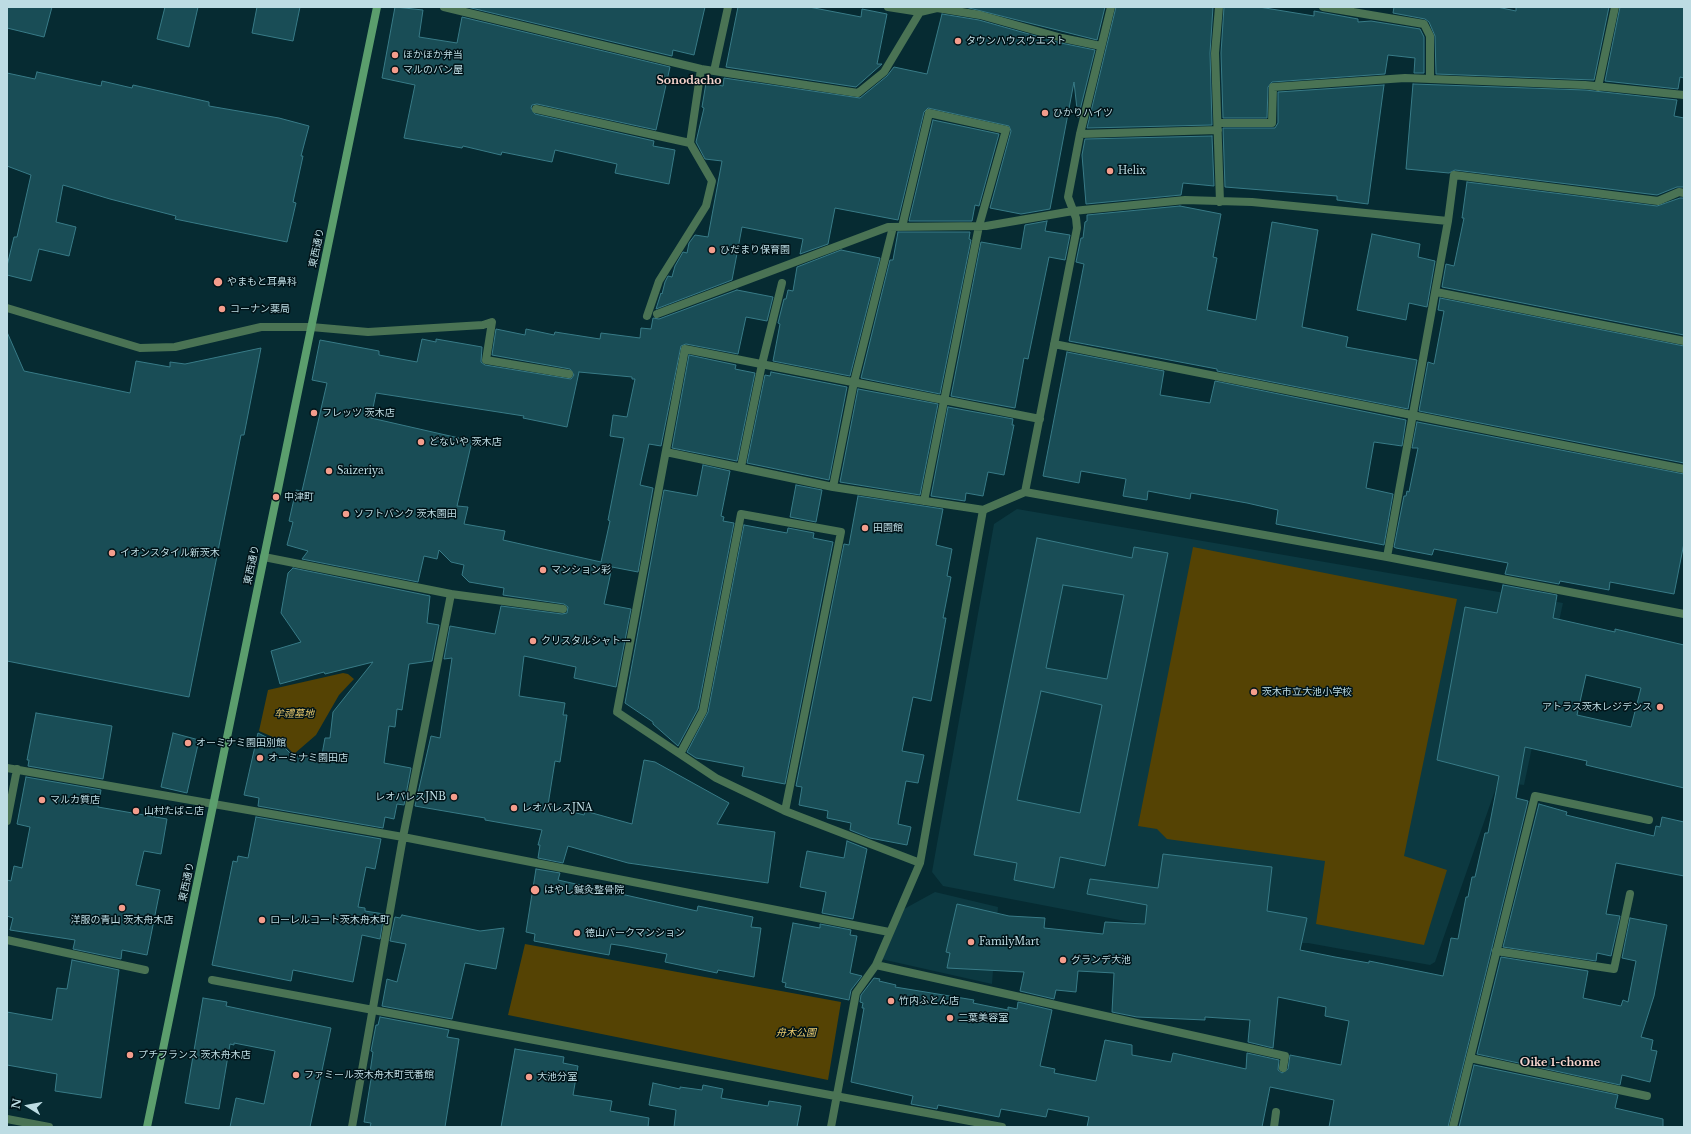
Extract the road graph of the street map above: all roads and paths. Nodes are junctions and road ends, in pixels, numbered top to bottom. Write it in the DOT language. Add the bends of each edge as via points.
graph roads {
  1 [pos="377,7"];
  2 [pos="444,7"];
  3 [pos="728,7"];
  4 [pos="888,7"];
  5 [pos="1111,7"];
  6 [pos="1219,7"];
  7 [pos="1323,7"];
  8 [pos="1615,7"];
  9 [pos="920,10"];
  10 [pos="1101,46"];
  11 [pos="701,69"];
  12 [pos="714,71"];
  13 [pos="1430,79"];
  14 [pos="1598,87"];
  15 [pos="1684,95"];
  16 [pos="536,109"];
  17 [pos="1218,126"];
  18 [pos="1080,134"];
  19 [pos="690,143"];
  20 [pos="1684,193"];
  21 [pos="1220,202"];
  22 [pos="1073,211"];
  23 [pos="1448,221"];
  24 [pos="979,226"];
  25 [pos="893,227"];
  26 [pos="902,227"];
  27 [pos="782,283"];
  28 [pos="1436,292"];
  29 [pos="7,308"];
  30 [pos="657,314"];
  31 [pos="647,316"];
  32 [pos="311,327"];
  33 [pos="1684,341"];
  34 [pos="1054,344"];
  35 [pos="762,364"];
  36 [pos="569,374"];
  37 [pos="854,382"];
  38 [pos="945,400"];
  39 [pos="1413,415"];
  40 [pos="1040,419"];
  41 [pos="666,452"];
  42 [pos="741,467"];
  43 [pos="1684,469"];
  44 [pos="833,487"];
  45 [pos="1025,492"];
  46 [pos="924,501"];
  47 [pos="984,510"];
  48 [pos="264,557"];
  49 [pos="1387,557"];
  50 [pos="451,594"];
  51 [pos="563,609"];
  52 [pos="1684,614"];
  53 [pos="680,754"];
  54 [pos="7,768"];
  55 [pos="17,770"];
  56 [pos="213,805"];
  57 [pos="785,811"];
  58 [pos="1648,820"];
  59 [pos="7,821"];
  60 [pos="403,838"];
  61 [pos="920,863"];
  62 [pos="1630,894"];
  63 [pos="889,932"];
  64 [pos="7,940"];
  65 [pos="1496,951"];
  66 [pos="876,965"];
  67 [pos="145,970"];
  68 [pos="212,980"];
  69 [pos="371,1009"];
  70 [pos="1470,1058"];
  71 [pos="1283,1068"];
  72 [pos="836,1095"];
  73 [pos="1647,1096"];
  74 [pos="1276,1112"];
  75 [pos="7,1119"];
  76 [pos="49,1127"];
  77 [pos="147,1127"];
  78 [pos="352,1127"];
  79 [pos="831,1127"];
  80 [pos="1002,1127"];
  81 [pos="1274,1127"];
  82 [pos="1453,1127"];
  1 -- 32 [label="street, 東西通り"];
  2 -- 11 [label="street"];
  3 -- 12 [label="street"];
  4 -- 9 [label="street"];
  5 -- 10 [label="street"];
  6 -- 17 [label="street" via="1215,52"];
  7 -- 13 [label="street" via="1424,24 1430,36"];
  8 -- 14 [label="street"];
  9 -- 10 [label="street" via="937,8 980,15"];
  9 -- 12 [label="street" via="884,72 858,93"];
  10 -- 18 [label="street"];
  11 -- 12 [label="street"];
  11 -- 19 [label="street"];
  13 -- 14 [label="street"];
  13 -- 17 [label="street" via="1405,78 1273,87 1272,123"];
  14 -- 15 [label="street"];
  16 -- 19 [label="street"];
  17 -- 18 [label="street"];
  17 -- 21 [label="street"];
  18 -- 22 [label="street" via="1068,197"];
  19 -- 31 [label="street" via="712,181 706,206 659,281"];
  20 -- 23 [label="street" via="1679,192 1658,201 1454,174"];
  21 -- 22 [label="street" via="1185,200"];
  21 -- 23 [label="street" via="1252,202"];
  22 -- 24 [label="street"];
  22 -- 34 [label="street" via="1077,228"];
  23 -- 28 [label="street"];
  24 -- 26 [label="street"];
  24 -- 26 [label="street" via="1006,130 929,113"];
  24 -- 38 [label="street"];
  25 -- 26 [label="street"];
  25 -- 30 [label="street"];
  25 -- 37 [label="street"];
  27 -- 35 [label="street"];
  28 -- 33 [label="street"];
  28 -- 39 [label="street"];
  29 -- 32 [label="street" via="140,348 175,347 261,327"];
  32 -- 36 [label="street" via="368,332 483,325 492,322 486,360"];
  32 -- 48 [label="street, 東西通り"];
  34 -- 39 [label="street"];
  34 -- 40 [label="street"];
  35 -- 37 [label="street"];
  35 -- 41 [label="street" via="685,349"];
  35 -- 42 [label="street"];
  37 -- 38 [label="street"];
  37 -- 44 [label="street"];
  38 -- 40 [label="street"];
  38 -- 46 [label="street"];
  39 -- 43 [label="street"];
  39 -- 49 [label="street"];
  40 -- 45 [label="street"];
  41 -- 42 [label="street"];
  41 -- 53 [label="street" via="617,712"];
  42 -- 44 [label="street"];
  44 -- 46 [label="street"];
  45 -- 47 [label="street"];
  45 -- 49 [label="street"];
  46 -- 47 [label="street"];
  47 -- 61 [label="street"];
  48 -- 50 [label="street"];
  48 -- 56 [label="street, 東西通り"];
  49 -- 52 [label="street"];
  50 -- 51 [label="street"];
  50 -- 60 [label="street"];
  53 -- 57 [label="street" via="716,778"];
  53 -- 57 [label="street" via="703,711 741,514 841,532"];
  54 -- 55 [label="street"];
  55 -- 56 [label="street"];
  55 -- 59 [label="street"];
  56 -- 60 [label="street"];
  56 -- 77 [label="street, 東西通り"];
  57 -- 61 [label="street"];
  58 -- 65 [label="street" via="1535,796"];
  60 -- 63 [label="street"];
  60 -- 69 [label="street"];
  61 -- 63 [label="street"];
  62 -- 65 [label="street" via="1614,969"];
  63 -- 66 [label="street"];
  64 -- 67 [label="street"];
  65 -- 70 [label="street"];
  66 -- 71 [label="street" via="1285,1056"];
  66 -- 72 [label="street" via="856,994"];
  68 -- 69 [label="street"];
  69 -- 72 [label="street"];
  69 -- 78 [label="street"];
  70 -- 73 [label="street"];
  70 -- 82 [label="street"];
  72 -- 79 [label="street"];
  72 -- 80 [label="street"];
  74 -- 81 [label="street"];
  75 -- 76 [label="street"];
}
